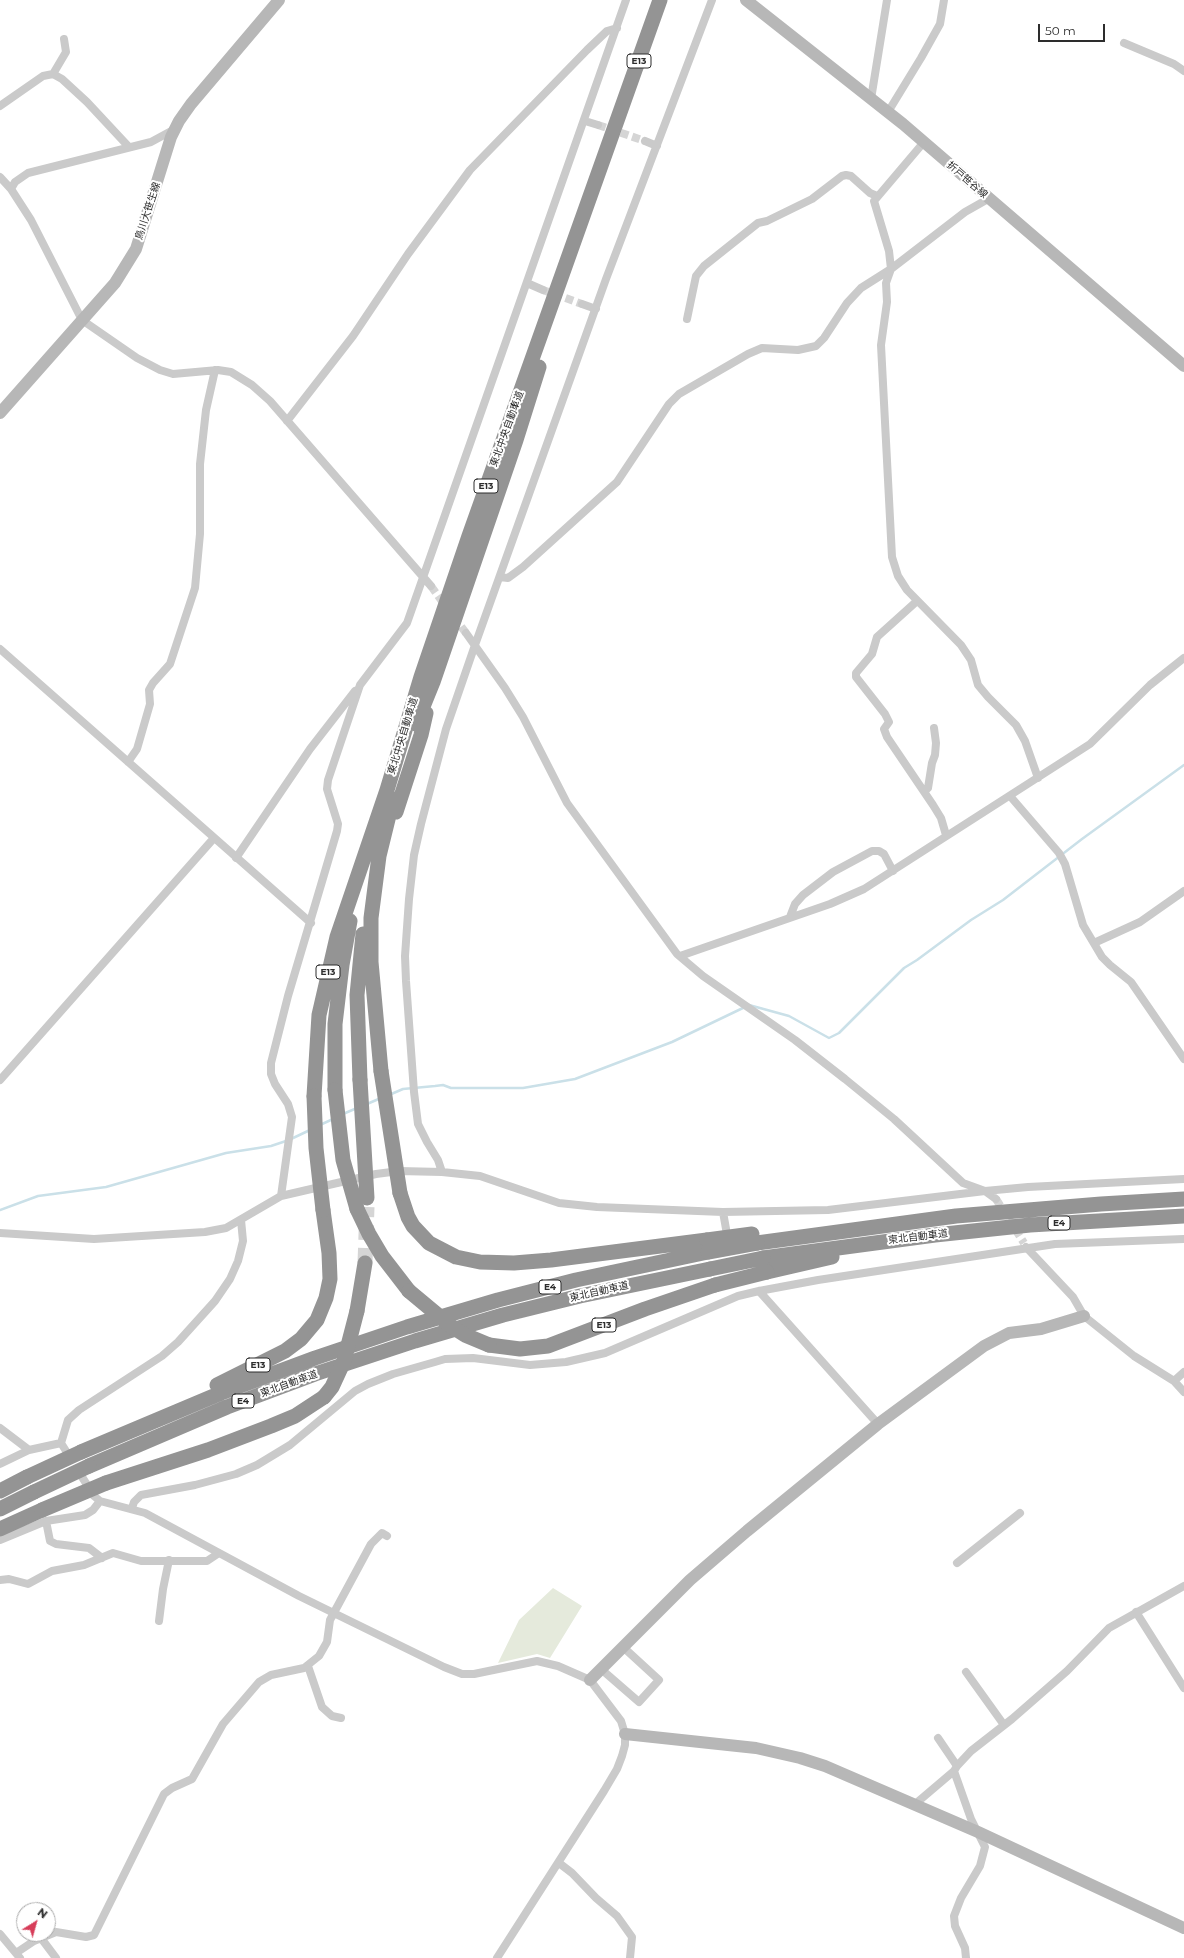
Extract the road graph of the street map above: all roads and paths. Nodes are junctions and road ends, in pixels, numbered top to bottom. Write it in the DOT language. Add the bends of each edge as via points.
graph roads {
  1 [pos="279,0"];
  2 [pos="626,0"];
  3 [pos="660,0"];
  4 [pos="712,0"];
  5 [pos="746,0"];
  6 [pos="887,0"];
  7 [pos="944,0"];
  8 [pos="617,28"];
  9 [pos="64,39"];
  10 [pos="1124,43"];
  11 [pos="1184,71"];
  12 [pos="53,74"];
  13 [pos="871,99"];
  14 [pos="0,106"];
  15 [pos="888,112"];
  16 [pos="585,121"];
  17 [pos="598,125"];
  18 [pos="175,128"];
  19 [pos="645,141"];
  20 [pos="924,142"];
  21 [pos="128,146"];
  22 [pos="657,146"];
  23 [pos="0,177"];
  24 [pos="11,189"];
  25 [pos="877,196"];
  26 [pos="988,199"];
  27 [pos="891,269"];
  28 [pos="528,283"];
  29 [pos="543,290"];
  30 [pos="582,304"];
  31 [pos="596,309"];
  32 [pos="687,319"];
  33 [pos="82,320"];
  34 [pos="1184,366"];
  35 [pos="215,370"];
  36 [pos="0,413"];
  37 [pos="287,421"];
  38 [pos="500,577"];
  39 [pos="423,578"];
  40 [pos="431,586"];
  41 [pos="917,601"];
  42 [pos="466,633"];
  43 [pos="475,645"];
  44 [pos="0,650"];
  45 [pos="1184,658"];
  46 [pos="360,685"];
  47 [pos="934,728"];
  48 [pos="128,762"];
  49 [pos="1038,778"];
  50 [pos="925,791"];
  51 [pos="1010,796"];
  52 [pos="946,835"];
  53 [pos="214,838"];
  54 [pos="372,855"];
  55 [pos="236,858"];
  56 [pos="893,871"];
  57 [pos="1184,891"];
  58 [pos="790,917"];
  59 [pos="311,923"];
  60 [pos="1094,944"];
  61 [pos="680,956"];
  62 [pos="1184,1059"];
  63 [pos="0,1080"];
  64 [pos="442,1172"];
  65 [pos="1184,1179"];
  66 [pos="985,1191"];
  67 [pos="281,1196"];
  68 [pos="996,1198"];
  69 [pos="1184,1199"];
  70 [pos="364,1205"];
  71 [pos="723,1212"];
  72 [pos="956,1216"];
  73 [pos="1184,1216"];
  74 [pos="241,1220"];
  75 [pos="0,1233"];
  76 [pos="1184,1239"];
  77 [pos="708,1246"];
  78 [pos="1025,1246"];
  79 [pos="365,1263"];
  80 [pos="765,1265"];
  81 [pos="760,1291"];
  82 [pos="738,1296"];
  83 [pos="1084,1316"];
  84 [pos="1184,1372"];
  85 [pos="1174,1381"];
  86 [pos="1184,1392"];
  87 [pos="878,1424"];
  88 [pos="0,1428"];
  89 [pos="61,1443"];
  90 [pos="29,1450"];
  91 [pos="85,1450"];
  92 [pos="0,1464"];
  93 [pos="0,1491"];
  94 [pos="100,1501"];
  95 [pos="132,1508"];
  96 [pos="0,1509"];
  97 [pos="1020,1513"];
  98 [pos="44,1516"];
  99 [pos="0,1529"];
  100 [pos="387,1536"];
  101 [pos="0,1540"];
  102 [pos="219,1553"];
  103 [pos="102,1558"];
  104 [pos="168,1560"];
  105 [pos="957,1563"];
  106 [pos="0,1580"];
  107 [pos="1184,1586"];
  108 [pos="334,1612"];
  109 [pos="1136,1612"];
  110 [pos="159,1621"];
  111 [pos="623,1647"];
  112 [pos="308,1666"];
  113 [pos="601,1669"];
  114 [pos="966,1672"];
  115 [pos="590,1680"];
  116 [pos="1184,1688"];
  117 [pos="341,1718"];
  118 [pos="1004,1725"];
  119 [pos="626,1734"];
  120 [pos="938,1738"];
  121 [pos="955,1769"];
  122 [pos="914,1805"];
  123 [pos="978,1832"];
  124 [pos="559,1863"];
  125 [pos="1184,1928"];
  126 [pos="56,1932"];
  127 [pos="0,1934"];
  128 [pos="36,1942"];
  129 [pos="44,1942"];
  130 [pos="18,1955"];
  131 [pos="56,1958"];
  132 [pos="497,1958"];
  133 [pos="630,1958"];
  134 [pos="966,1958"];
  1 -- 18 [label="street, 鳥川大笹生線" via="191,104"];
  2 -- 8 [label="street"];
  3 -- 54 [label="highway, 東北中央自動車道 / E13" via="471,528 427,679 389,784"];
  4 -- 22 [label="street"];
  5 -- 13 [label="street, 折戸笹谷線"];
  6 -- 13 [label="street"];
  7 -- 15 [label="street" via="940,24"];
  8 -- 16 [label="street"];
  8 -- 37 [label="street" via="607,31 587,50 470,170 408,254 353,336"];
  9 -- 12 [label="street" via="66,52"];
  10 -- 11 [label="street" via="1174,64"];
  12 -- 14 [label="street" via="43,76"];
  12 -- 21 [label="street" via="87,102"];
  13 -- 15 [label="street, 折戸笹谷線"];
  15 -- 20 [label="street, 折戸笹谷線"];
  16 -- 17 [label="street"];
  16 -- 28 [label="street"];
  18 -- 21 [label="street" via="151,142"];
  18 -- 33 [label="street, 鳥川大笹生線" via="136,249 115,283"];
  19 -- 22 [label="street"];
  20 -- 25 [label="street"];
  20 -- 26 [label="street, 折戸笹谷線"];
  21 -- 24 [label="street" via="28,173 15,182"];
  22 -- 31 [label="street"];
  23 -- 24 [label="street"];
  24 -- 33 [label="street" via="31,220"];
  25 -- 27 [label="street" via="874,201 889,251"];
  25 -- 32 [label="street" via="846,175 812,199 758,223 704,266 696,276"];
  26 -- 27 [label="street" via="965,212"];
  26 -- 34 [label="street, 折戸笹谷線"];
  27 -- 38 [label="street" via="862,288 847,303 816,346 798,350 762,348 679,394 669,404 617,482 523,567 508,578"];
  27 -- 41 [label="street" via="886,283 887,302 881,345 892,557 898,576"];
  28 -- 29 [label="street"];
  28 -- 39 [label="street"];
  30 -- 31 [label="street"];
  31 -- 38 [label="street"];
  33 -- 35 [label="street" via="137,358 160,370 173,374"];
  33 -- 36 [label="street, 鳥川大笹生線"];
  35 -- 37 [label="street" via="231,372 242,377 270,401"];
  35 -- 48 [label="street" via="206,410 200,464 200,534 195,588 170,664 149,690 150,704 137,749"];
  37 -- 39 [label="street"];
  38 -- 43 [label="street"];
  39 -- 40 [label="street"];
  39 -- 46 [label="street" via="407,622"];
  41 -- 49 [label="street" via="960,645 971,660 978,685 1016,724"];
  41 -- 50 [label="street" via="877,637 872,654 856,673 856,677 879,704 889,722 884,729 886,737"];
  42 -- 43 [label="street"];
  43 -- 61 [label="street" via="523,718 567,803"];
  43 -- 64 [label="street" via="442,741 414,855 405,956 418,1124"];
  44 -- 48 [label="street"];
  45 -- 49 [label="street" via="1150,685 1090,744"];
  46 -- 55 [label="street" via="310,748"];
  46 -- 59 [label="street" via="328,780 327,789 338,824"];
  47 -- 50 [label="street" via="935,755 928,788"];
  48 -- 53 [label="street"];
  49 -- 51 [label="street"];
  50 -- 52 [label="street" via="941,818"];
  51 -- 52 [label="street"];
  51 -- 60 [label="street" via="1059,853 1065,864 1083,925"];
  52 -- 56 [label="street"];
  53 -- 55 [label="street"];
  53 -- 63 [label="street"];
  54 -- 70 [label="highway, E13, bridge" via="358,971 357,1018"];
  54 -- 70 [label="highway, E13, bridge" via="347,936 338,995 334,1055 343,1160"];
  54 -- 77 [label="highway, E13, bridge" via="370,962 381,1071 400,1193 410,1222 429,1243 456,1257 480,1262 551,1260"];
  54 -- 91 [label="highway, E13, bridge" via="337,937 324,989 316,1044 316,1148 330,1266 329,1287 323,1308 317,1320 301,1339 275,1357"];
  55 -- 59 [label="street"];
  56 -- 58 [label="street" via="864,889"];
  56 -- 58 [label="street" via="884,854 872,851 833,872 803,894 795,904"];
  57 -- 60 [label="street" via="1140,922"];
  58 -- 61 [label="street"];
  59 -- 67 [label="street" via="288,996 271,1063 271,1074 288,1104 292,1117"];
  60 -- 62 [label="street" via="1110,965 1131,982"];
  61 -- 66 [label="street" via="703,976 845,1078 963,1183"];
  64 -- 67 [label="street" via="399,1171 376,1174"];
  64 -- 71 [label="street" via="480,1176 532,1195 571,1204"];
  65 -- 66 [label="street"];
  66 -- 68 [label="street"];
  66 -- 71 [label="street" via="828,1210"];
  67 -- 74 [label="street"];
  69 -- 72 [label="highway, 東北自動車道 / E4"];
  70 -- 80 [label="highway, E13, bridge" via="369,1234 382,1256 409,1290 451,1326 489,1345 520,1349 548,1346"];
  71 -- 82 [label="street"];
  72 -- 77 [label="highway, E13, bridge" via="926,1216"];
  73 -- 80 [label="highway, 東北自動車道 / E4" via="1030,1225 935,1235"];
  74 -- 75 [label="street" via="226,1228 158,1236 88,1239"];
  74 -- 89 [label="street" via="243,1241 238,1261 215,1301 162,1356 68,1420"];
  76 -- 78 [label="street"];
  77 -- 91 [label="highway, 東北自動車道 / E4" via="498,1300 407,1327 222,1393"];
  78 -- 81 [label="street"];
  78 -- 83 [label="street" via="1073,1297"];
  79 -- 98 [label="highway, bridge" via="357,1312 344,1362 324,1397 295,1416 208,1450 106,1483"];
  80 -- 96 [label="highway, 東北自動車道 / E4, bridge" via="710,1268 580,1296 415,1341 227,1407 89,1466"];
  81 -- 82 [label="street"];
  81 -- 87 [label="street"];
  82 -- 95 [label="street" via="636,1341 584,1359 530,1365 457,1358 393,1374 355,1391 290,1445 257,1465 236,1474 195,1485 141,1495"];
  83 -- 85 [label="street" via="1134,1356"];
  83 -- 87 [label="street" via="1041,1329 1009,1333 997,1338"];
  84 -- 85 [label="street"];
  85 -- 86 [label="street"];
  87 -- 111 [label="street" via="690,1580"];
  88 -- 90 [label="street"];
  89 -- 90 [label="street"];
  89 -- 94 [label="street" via="94,1496"];
  90 -- 92 [label="street"];
  91 -- 93 [label="highway, 東北自動車道 / E4, bridge"];
  94 -- 95 [label="street" via="113,1506"];
  94 -- 98 [label="street" via="85,1515"];
  95 -- 102 [label="street"];
  97 -- 105 [label="street"];
  98 -- 99 [label="highway"];
  98 -- 101 [label="street"];
  98 -- 103 [label="street" via="50,1541 89,1548"];
  100 -- 108 [label="street" via="382,1533 371,1544"];
  102 -- 104 [label="street" via="207,1561"];
  102 -- 108 [label="street"];
  103 -- 104 [label="street" via="113,1553 141,1561"];
  103 -- 106 [label="street" via="84,1565 52,1571 28,1584 9,1579"];
  104 -- 110 [label="street"];
  107 -- 109 [label="street"];
  108 -- 112 [label="street" via="324,1649"];
  108 -- 115 [label="street" via="462,1674 474,1674 537,1661 558,1666"];
  109 -- 116 [label="street"];
  109 -- 118 [label="street" via="1109,1628 1067,1671"];
  111 -- 113 [label="street"];
  111 -- 113 [label="street" via="659,1680 639,1702"];
  112 -- 117 [label="street" via="322,1707 332,1716"];
  112 -- 126 [label="street" via="271,1676 260,1682 223,1724 192,1779 168,1790 94,1935 86,1937"];
  113 -- 115 [label="street"];
  114 -- 118 [label="street"];
  115 -- 119 [label="street" via="621,1721"];
  118 -- 121 [label="street" via="971,1751"];
  119 -- 122 [label="street" via="756,1748 800,1758 825,1766"];
  119 -- 124 [label="street" via="617,1769"];
  120 -- 121 [label="street"];
  121 -- 122 [label="street"];
  121 -- 123 [label="street"];
  122 -- 123 [label="street"];
  123 -- 125 [label="street"];
  123 -- 134 [label="street" via="985,1847 980,1866 961,1898 954,1916"];
  124 -- 132 [label="street"];
  124 -- 133 [label="street" via="617,1916 632,1937"];
  127 -- 130 [label="street"];
  128 -- 130 [label="street"];
  129 -- 131 [label="street"];
}
